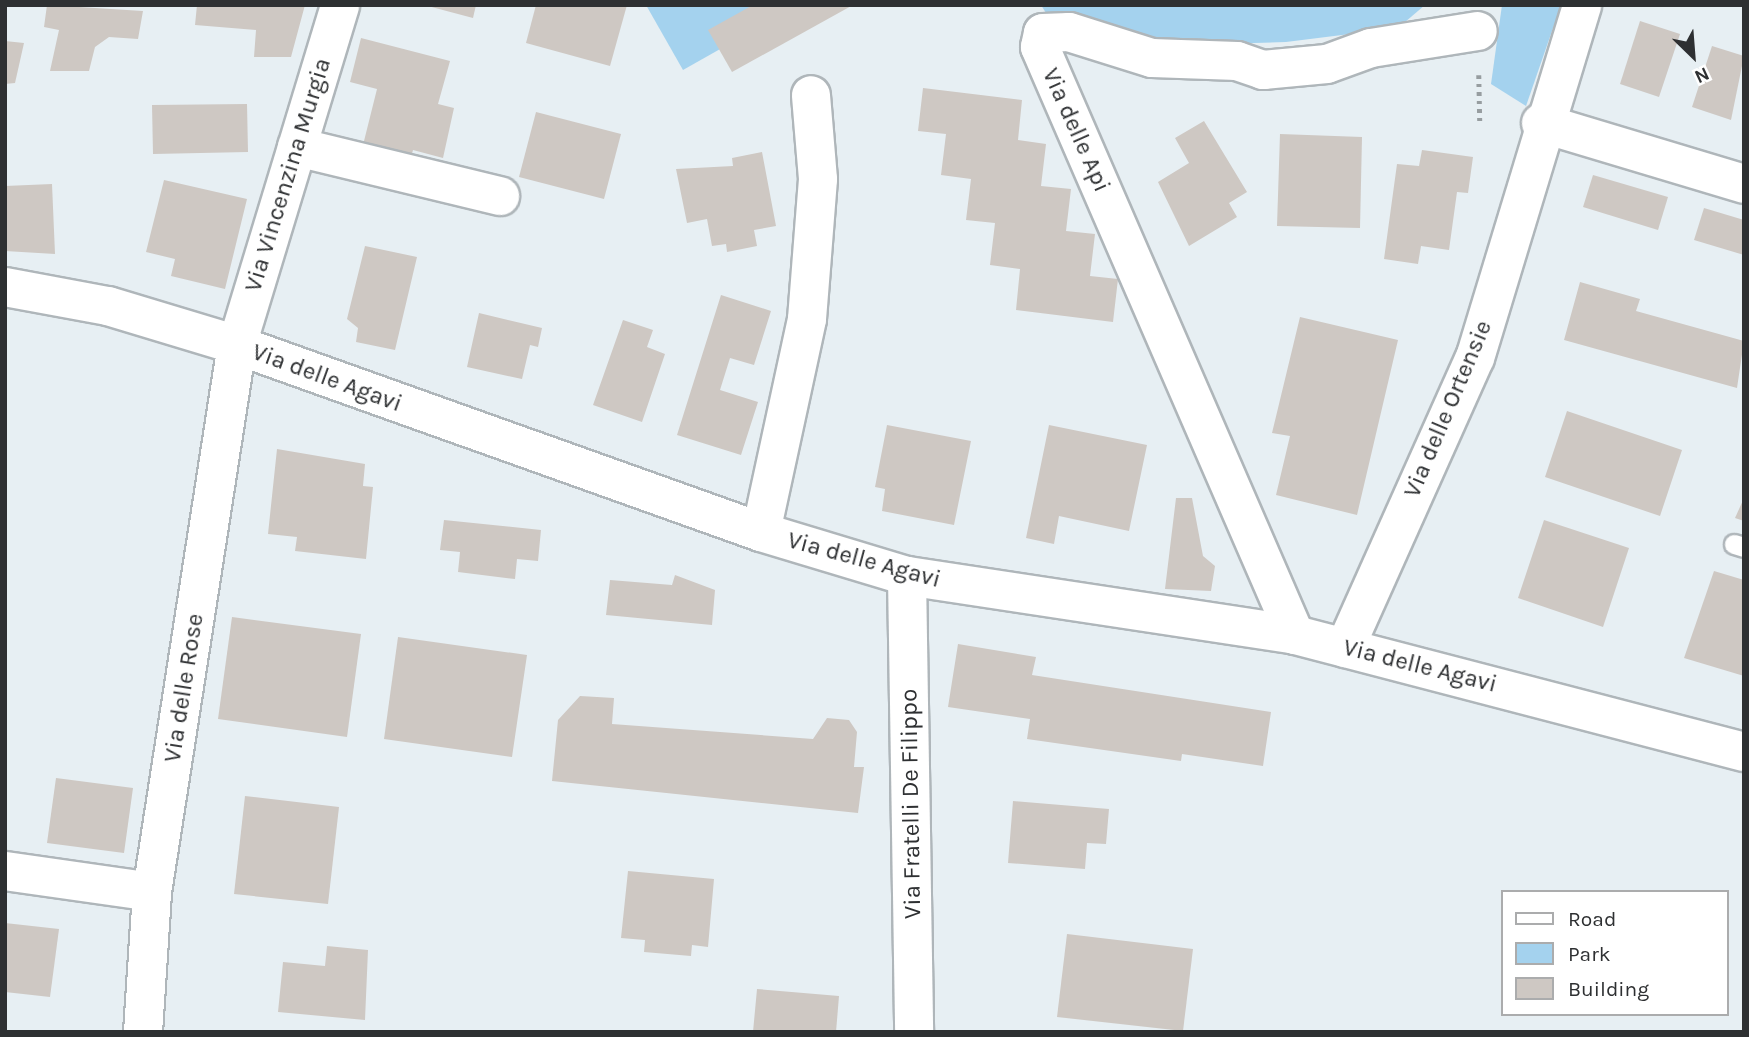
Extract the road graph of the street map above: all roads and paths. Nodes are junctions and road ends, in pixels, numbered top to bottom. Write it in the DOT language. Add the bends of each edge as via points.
graph roads {
  1 [pos="340,5"];
  2 [pos="1582,5"];
  3 [pos="1478,31"];
  4 [pos="811,95"];
  5 [pos="1541,123"];
  6 [pos="297,147"];
  7 [pos="1744,184"];
  8 [pos="500,196"];
  9 [pos="5,287"];
  10 [pos="237,345"];
  11 [pos="761,533"];
  12 [pos="907,576"];
  13 [pos="1295,635"];
  14 [pos="1345,648"];
  15 [pos="1744,752"];
  16 [pos="5,871"];
  17 [pos="152,892"];
  18 [pos="148,1031"];
  19 [pos="914,1032"];
  1 -- 6 [label="street, Via Vincenzina Murgia"];
  2 -- 5 [label="street, Via delle Ortensie"];
  3 -- 13 [label="street, Via delle Api" via="1371,48 1328,64 1263,70 1237,61 1152,58 1069,32 1043,33 1040,47"];
  4 -- 11 [label="street" via="818,179 807,319"];
  5 -- 7 [label="street"];
  5 -- 14 [label="street, Via delle Ortensie" via="1475,358"];
  6 -- 8 [label="street"];
  6 -- 10 [label="street, Via Vincenzina Murgia"];
  9 -- 10 [label="street, Via delle Agavi" via="108,306"];
  10 -- 11 [label="street, Via delle Agavi"];
  10 -- 17 [label="street, Via delle Rose"];
  11 -- 12 [label="street, Via delle Agavi"];
  12 -- 13 [label="street, Via delle Agavi"];
  12 -- 19 [label="street, Via Fratelli De Filippo"];
  13 -- 14 [label="street, Via delle Agavi"];
  14 -- 15 [label="street, Via delle Agavi"];
  16 -- 17 [label="street"];
  17 -- 18 [label="street, Via delle Rose"];
}
